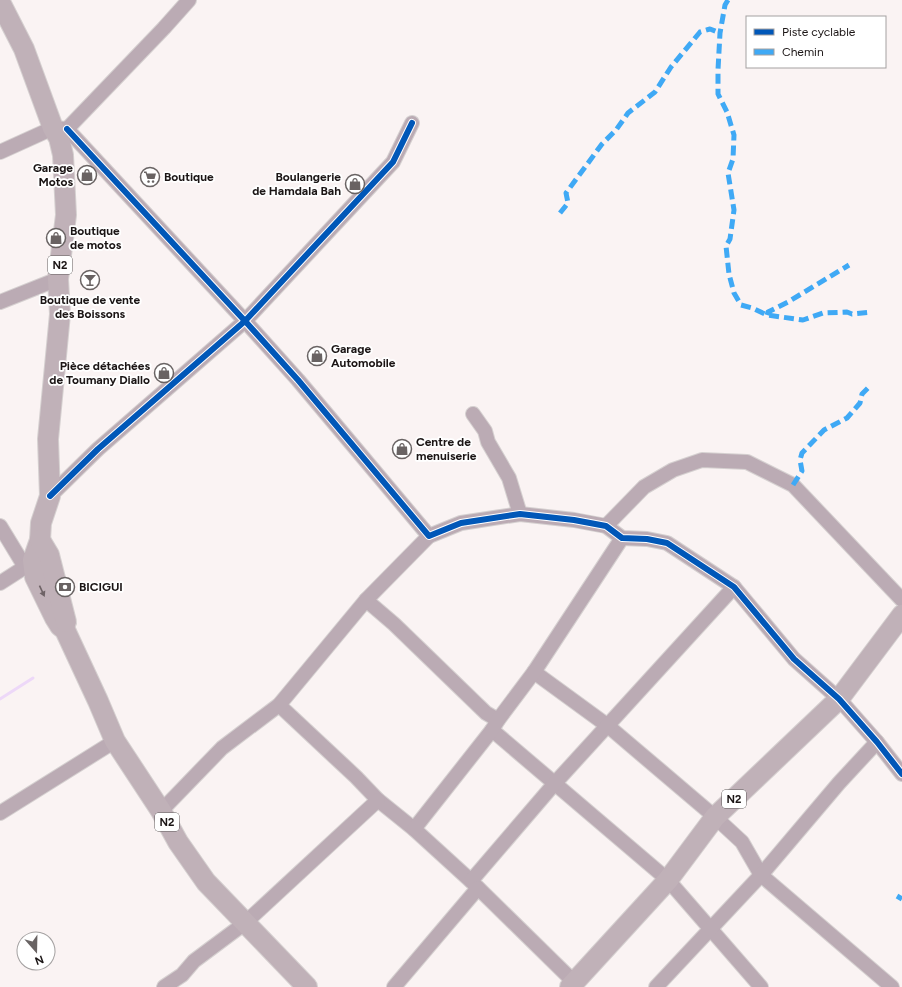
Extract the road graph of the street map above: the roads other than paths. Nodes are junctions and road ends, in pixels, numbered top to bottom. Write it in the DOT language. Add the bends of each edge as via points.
graph roads {
  1 [pos="188,0"];
  2 [pos="0,2"];
  3 [pos="412,123"];
  4 [pos="60,128"];
  5 [pos="0,152"];
  6 [pos="58,279"];
  7 [pos="0,302"];
  8 [pos="245,321"];
  9 [pos="473,414"];
  10 [pos="50,496"];
  11 [pos="520,514"];
  12 [pos="0,526"];
  13 [pos="606,526"];
  14 [pos="429,536"];
  15 [pos="622,538"];
  16 [pos="37,556"];
  17 [pos="0,583"];
  18 [pos="734,586"];
  19 [pos="366,600"];
  20 [pos="902,600"];
  21 [pos="902,616"];
  22 [pos="534,672"];
  23 [pos="838,699"];
  24 [pos="279,705"];
  25 [pos="495,725"];
  26 [pos="608,726"];
  27 [pos="115,741"];
  28 [pos="877,742"];
  29 [pos="902,774"];
  30 [pos="555,783"];
  31 [pos="378,800"];
  32 [pos="161,811"];
  33 [pos="0,813"];
  34 [pos="715,817"];
  35 [pos="414,829"];
  36 [pos="762,875"];
  37 [pos="668,880"];
  38 [pos="474,884"];
  39 [pos="245,923"];
  40 [pos="711,928"];
  41 [pos="572,985"];
  42 [pos="164,987"];
  43 [pos="307,987"];
  44 [pos="394,987"];
  45 [pos="656,987"];
  46 [pos="761,987"];
  47 [pos="892,987"];
  1 -- 4 [label="street" via="164,28"];
  2 -- 4 [label="highway, N2"];
  3 -- 8 [label="street" via="393,162"];
  4 -- 5 [label="street"];
  4 -- 6 [label="highway, N2" via="66,215"];
  4 -- 8 [label="street"];
  6 -- 7 [label="street"];
  6 -- 10 [label="highway, N2" via="60,314 48,439"];
  8 -- 10 [label="street" via="98,449"];
  8 -- 14 [label="street"];
  9 -- 11 [label="street" via="485,431 488,442 509,478"];
  10 -- 16 [label="highway, N2" via="41,523"];
  11 -- 13 [label="street"];
  11 -- 14 [label="street" via="461,523"];
  12 -- 16 [label="street"];
  13 -- 15 [label="street"];
  13 -- 20 [label="street" via="644,487 673,470 702,460 747,462 793,485"];
  14 -- 19 [label="street"];
  15 -- 18 [label="street" via="667,543"];
  15 -- 22 [label="street"];
  16 -- 17 [label="street"];
  16 -- 27 [label="highway, N2" via="36,577 55,618 65,630"];
  18 -- 23 [label="street" via="794,659"];
  18 -- 26 [label="street"];
  19 -- 24 [label="street"];
  19 -- 25 [label="street" via="486,713"];
  21 -- 23 [label="highway, N2"];
  22 -- 25 [label="street"];
  22 -- 26 [label="street"];
  23 -- 28 [label="street"];
  23 -- 34 [label="highway, N2"];
  24 -- 31 [label="street"];
  24 -- 32 [label="street" via="222,748"];
  25 -- 30 [label="street"];
  25 -- 35 [label="street"];
  26 -- 30 [label="street"];
  26 -- 34 [label="street"];
  27 -- 32 [label="highway, N2"];
  27 -- 33 [label="street"];
  28 -- 29 [label="street"];
  28 -- 36 [label="street"];
  30 -- 37 [label="street"];
  30 -- 38 [label="street"];
  31 -- 35 [label="street"];
  31 -- 39 [label="street"];
  32 -- 39 [label="highway, N2" via="178,842 206,882"];
  34 -- 36 [label="street" via="742,842"];
  34 -- 37 [label="highway, N2"];
  35 -- 38 [label="street"];
  36 -- 40 [label="street"];
  36 -- 47 [label="street"];
  37 -- 40 [label="street"];
  37 -- 41 [label="highway, N2"];
  38 -- 41 [label="street"];
  38 -- 44 [label="street"];
  39 -- 42 [label="street"];
  39 -- 43 [label="highway, N2"];
  40 -- 45 [label="street"];
  40 -- 46 [label="street"];
}
